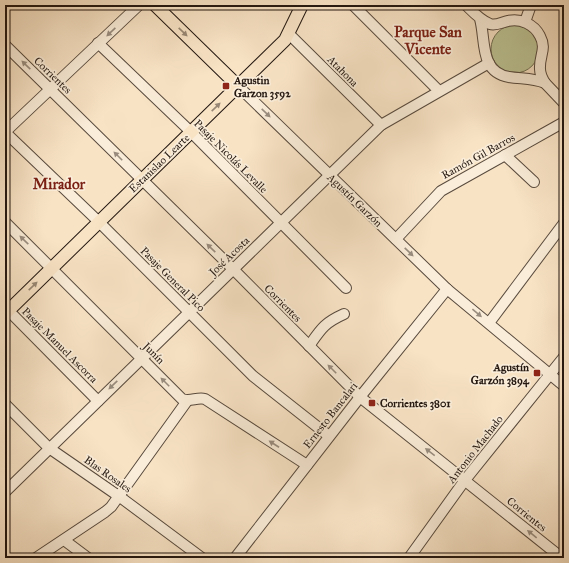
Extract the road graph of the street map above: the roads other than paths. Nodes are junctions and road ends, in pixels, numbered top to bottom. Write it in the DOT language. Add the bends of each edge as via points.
graph roads {
  1 [pos="139,5"];
  2 [pos="155,5"];
  3 [pos="302,5"];
  4 [pos="353,5"];
  5 [pos="466,5"];
  6 [pos="531,5"];
  7 [pos="480,19"];
  8 [pos="504,22"];
  9 [pos="525,22"];
  10 [pos="289,34"];
  11 [pos="98,43"];
  12 [pos="483,44"];
  13 [pos="5,45"];
  14 [pos="489,63"];
  15 [pos="540,64"];
  16 [pos="522,78"];
  17 [pos="545,83"];
  18 [pos="238,86"];
  19 [pos="50,88"];
  20 [pos="439,91"];
  21 [pos="564,103"];
  22 [pos="564,122"];
  23 [pos="381,125"];
  24 [pos="5,132"];
  25 [pos="191,132"];
  26 [pos="505,155"];
  27 [pos="330,176"];
  28 [pos="141,180"];
  29 [pos="534,182"];
  30 [pos="5,222"];
  31 [pos="99,222"];
  32 [pos="280,223"];
  33 [pos="564,223"];
  34 [pos="396,239"];
  35 [pos="52,268"];
  36 [pos="233,269"];
  37 [pos="346,288"];
  38 [pos="447,289"];
  39 [pos="6,310"];
  40 [pos="189,312"];
  41 [pos="344,314"];
  42 [pos="489,323"];
  43 [pos="309,346"];
  44 [pos="564,357"];
  45 [pos="141,358"];
  46 [pos="550,375"];
  47 [pos="564,386"];
  48 [pos="360,397"];
  49 [pos="98,400"];
  50 [pos="187,401"];
  51 [pos="5,404"];
  52 [pos="329,436"];
  53 [pos="49,448"];
  54 [pos="307,465"];
  55 [pos="465,480"];
  56 [pos="5,491"];
  57 [pos="120,497"];
  58 [pos="64,540"];
  59 [pos="38,558"];
  60 [pos="88,558"];
  61 [pos="202,558"];
  62 [pos="235,558"];
  63 [pos="409,558"];
  64 [pos="562,558"];
  1 -- 11 [label="street, one-way"];
  2 -- 18 [label="main road, Agustín Garzón, one-way"];
  3 -- 10 [label="main road, Estanislao Learte"];
  4 -- 20 [label="street"];
  5 -- 7 [label="street"];
  6 -- 9 [label="street"];
  7 -- 8 [label="street" via="492,24"];
  7 -- 12 [label="street"];
  8 -- 9 [label="street"];
  8 -- 12 [label="street" via="491,30"];
  9 -- 15 [label="street" via="537,31 542,40"];
  10 -- 18 [label="main road, Estanislao Learte"];
  10 -- 23 [label="street, Atahona"];
  11 -- 19 [label="street"];
  11 -- 25 [label="street, Pasaje Nicolás Levalle"];
  12 -- 14 [label="street"];
  19 -- 13 [label="street, Corrientes, one-way"];
  14 -- 16 [label="street" via="501,75"];
  14 -- 20 [label="street, José Acosta"];
  15 -- 16 [label="street"];
  15 -- 17 [label="street" via="541,76"];
  16 -- 17 [label="street"];
  17 -- 21 [label="street"];
  25 -- 18 [label="main road, Estanislao Learte, one-way"];
  18 -- 27 [label="street, Agustín Garzón, one-way"];
  19 -- 24 [label="street"];
  28 -- 19 [label="street, Corrientes, one-way"];
  20 -- 23 [label="street, José Acosta"];
  22 -- 26 [label="street, Ramón Gil Barros"];
  23 -- 27 [label="street, José Acosta"];
  24 -- 31 [label="street, Pasaje General Pico"];
  25 -- 28 [label="main road, Estanislao Learte"];
  25 -- 32 [label="street, Pasaje Nicolás Levalle"];
  26 -- 29 [label="street"];
  26 -- 34 [label="street, Ramón Gil Barros" via="441,191"];
  27 -- 32 [label="street, José Acosta"];
  27 -- 34 [label="street, Agustín Garzón"];
  28 -- 31 [label="main road, Estanislao Learte"];
  36 -- 28 [label="street, Corrientes, one-way"];
  35 -- 30 [label="street, Junín, one-way"];
  31 -- 35 [label="main road, Estanislao Learte"];
  31 -- 40 [label="street, Pasaje General Pico"];
  32 -- 36 [label="street, José Acosta"];
  32 -- 37 [label="street, Pasaje Nicolás Levalle"];
  33 -- 42 [label="street"];
  34 -- 38 [label="street, Agustín Garzón, one-way"];
  39 -- 35 [label="main road, Estanislao Learte, one-way"];
  35 -- 45 [label="street, Junín"];
  36 -- 40 [label="street, José Acosta"];
  36 -- 43 [label="street, Corrientes"];
  38 -- 42 [label="street, Agustín Garzón, one-way"];
  38 -- 48 [label="street, Ernesto Bancalari"];
  39 -- 49 [label="street, Pasaje Manuel Ascorra"];
  40 -- 45 [label="street, José Acosta"];
  40 -- 52 [label="street, Pasaje General Pico" via="253,376"];
  41 -- 43 [label="street" via="321,328"];
  42 -- 46 [label="street, Agustín Garzón"];
  48 -- 43 [label="street, Corrientes, one-way"];
  44 -- 46 [label="street, Antonio Machado"];
  45 -- 49 [label="street, José Acosta, one-way"];
  50 -- 45 [label="street, Junín, one-way"];
  46 -- 47 [label="street, Agustín Garzón"];
  46 -- 55 [label="street, Antonio Machado"];
  48 -- 52 [label="street, Ernesto Bancalari"];
  55 -- 48 [label="street, Corrientes, one-way"];
  49 -- 53 [label="street, José Acosta"];
  54 -- 50 [label="street, one-way" via="205,399"];
  50 -- 57 [label="street"];
  51 -- 53 [label="street, Blas Rosales"];
  52 -- 54 [label="street, Ernesto Bancalari"];
  53 -- 56 [label="street, José Acosta"];
  53 -- 57 [label="street, Blas Rosales"];
  54 -- 62 [label="street, Ernesto Bancalari"];
  55 -- 63 [label="street, Antonio Machado"];
  64 -- 55 [label="street, Corrientes, one-way"];
  57 -- 58 [label="street" via="106,512"];
  57 -- 61 [label="street, Blas Rosales"];
  58 -- 59 [label="street"];
  58 -- 60 [label="street"];
}
